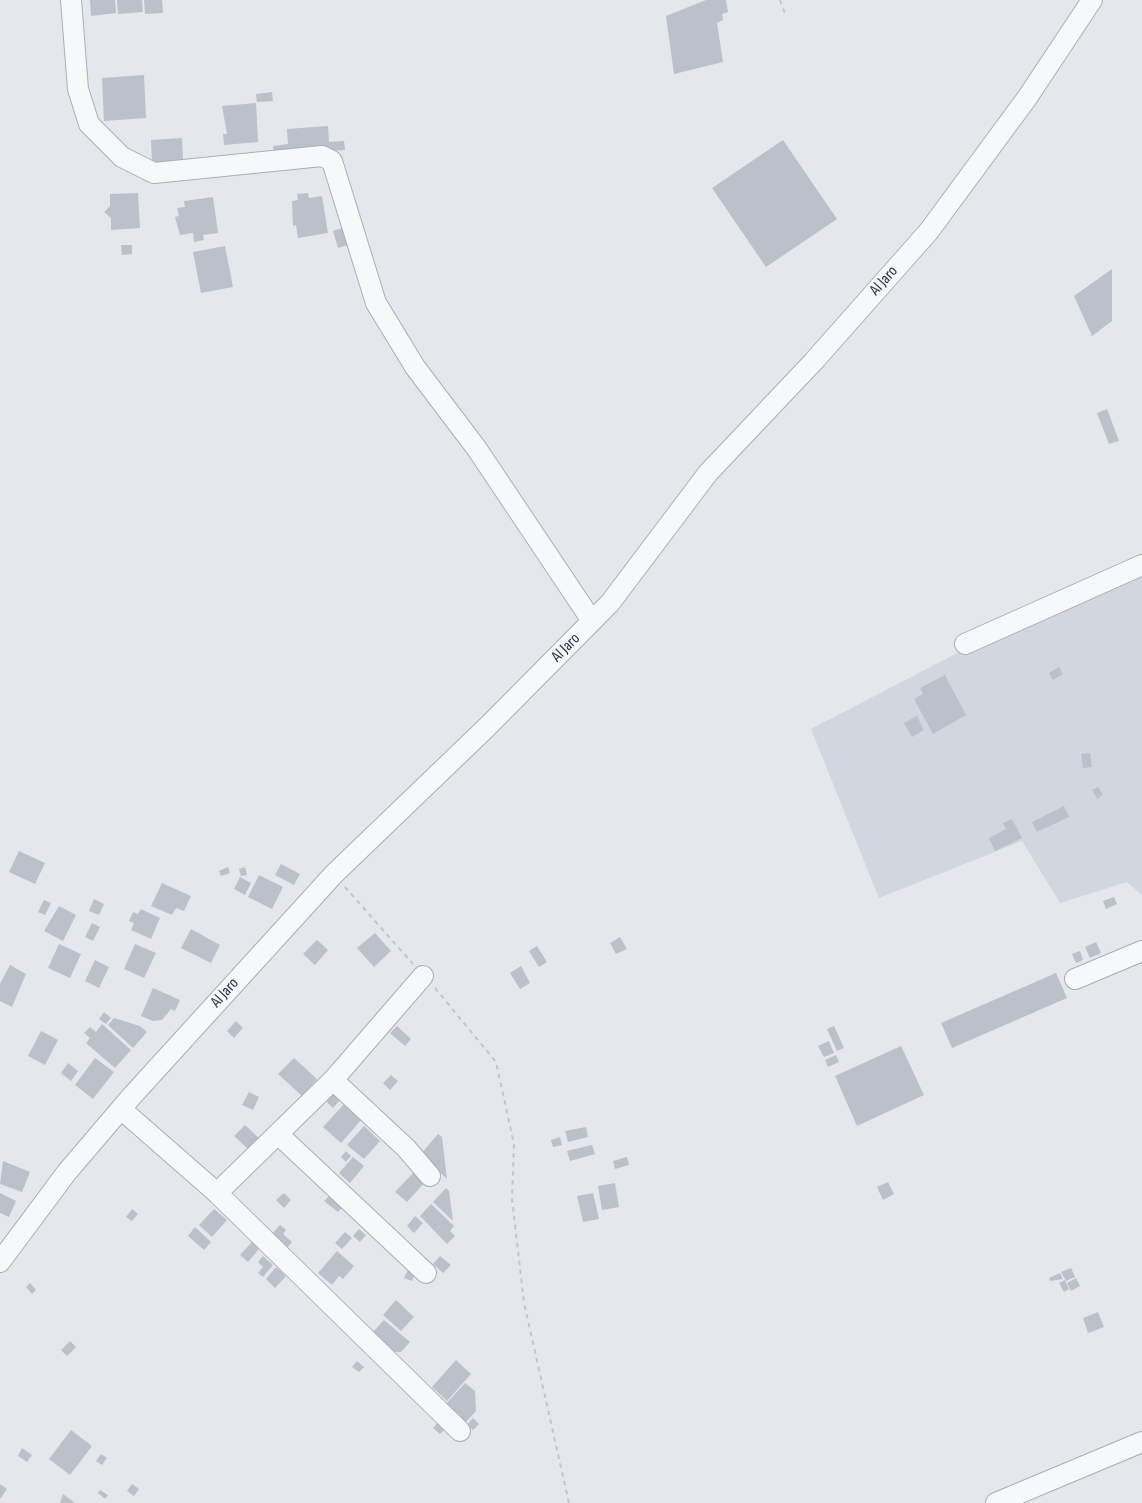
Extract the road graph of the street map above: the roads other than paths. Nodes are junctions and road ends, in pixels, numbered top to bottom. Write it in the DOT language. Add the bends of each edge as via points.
graph roads {
  1 [pos="71,0"];
  2 [pos="1092,0"];
  3 [pos="1142,565"];
  4 [pos="592,621"];
  5 [pos="966,644"];
  6 [pos="1142,951"];
  7 [pos="423,976"];
  8 [pos="1075,979"];
  9 [pos="333,1080"];
  10 [pos="121,1109"];
  11 [pos="279,1135"];
  12 [pos="430,1176"];
  13 [pos="217,1193"];
  14 [pos="0,1262"];
  15 [pos="426,1273"];
  16 [pos="460,1431"];
  17 [pos="1142,1442"];
  18 [pos="996,1503"];
  1 -- 4 [label="street" via="78,89 89,124 122,156 154,173 322,156 332,161 376,303 415,367 477,449"];
  2 -- 4 [label="street, Al Jaro" via="1027,98 929,231 708,473 610,603"];
  3 -- 5 [label="street"];
  4 -- 10 [label="street, Al Jaro" via="334,874"];
  6 -- 8 [label="street"];
  7 -- 9 [label="street"];
  9 -- 11 [label="street"];
  9 -- 12 [label="street" via="406,1148"];
  10 -- 13 [label="street"];
  10 -- 14 [label="street, Al Jaro" via="67,1172"];
  11 -- 13 [label="street"];
  11 -- 15 [label="street"];
  13 -- 16 [label="street"];
  17 -- 18 [label="street"];
}
